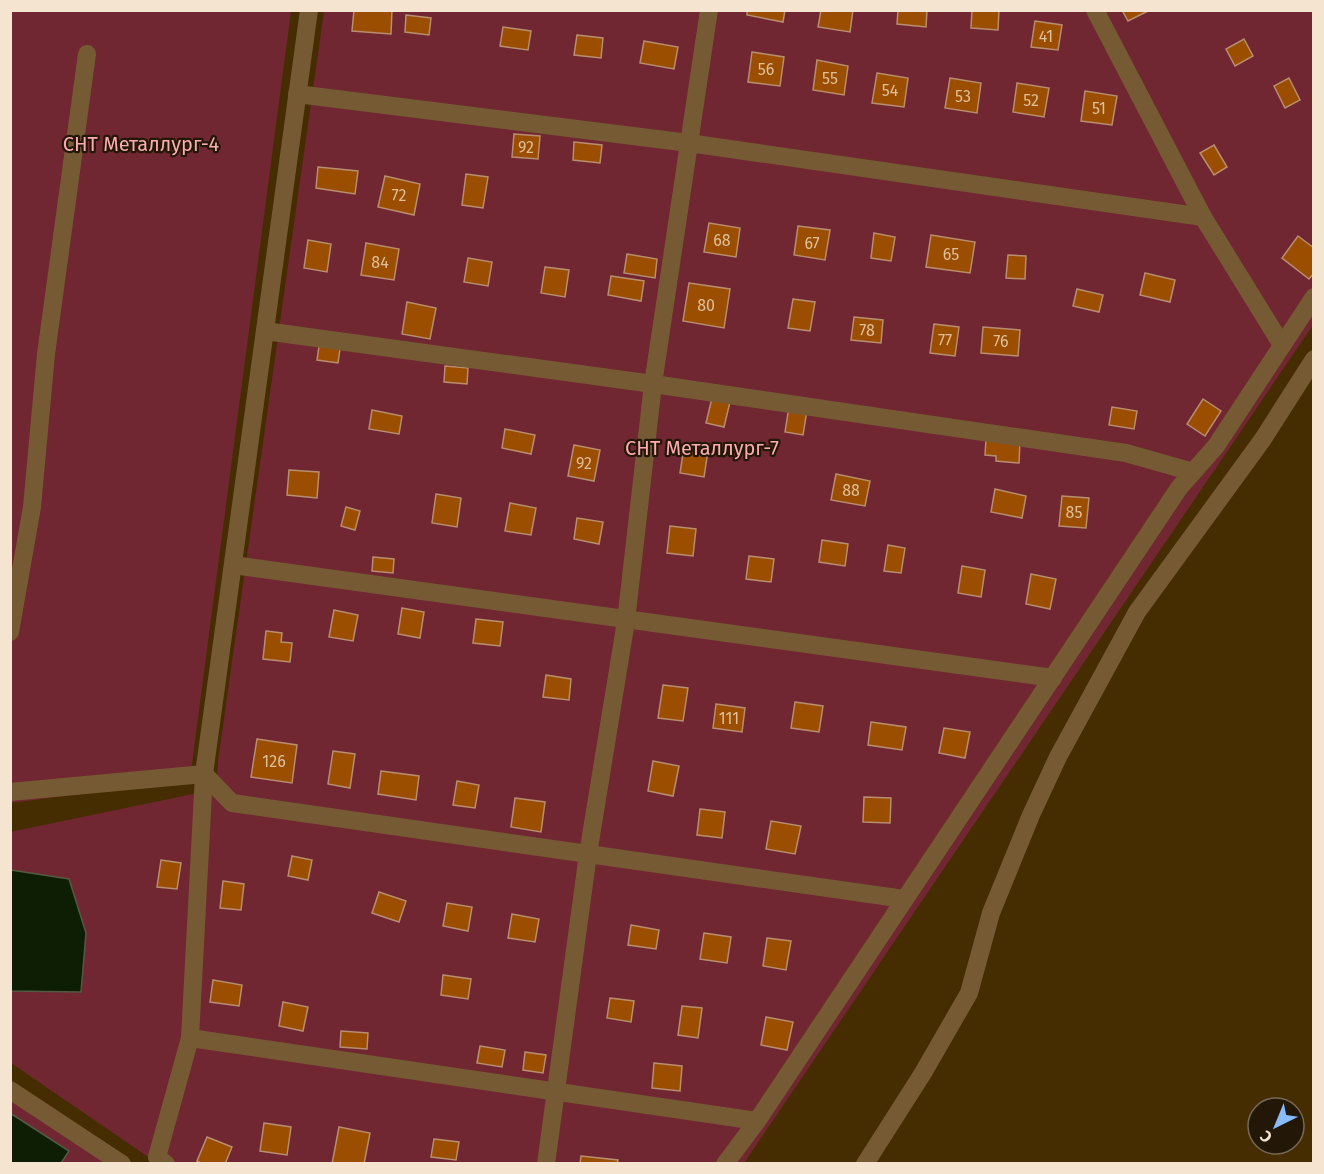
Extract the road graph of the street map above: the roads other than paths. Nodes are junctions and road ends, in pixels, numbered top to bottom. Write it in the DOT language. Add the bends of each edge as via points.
graph roads {
  1 [pos="309,10"];
  2 [pos="709,10"];
  3 [pos="1095,10"];
  4 [pos="87,54"];
  5 [pos="297,94"];
  6 [pos="689,143"];
  7 [pos="1203,217"];
  8 [pos="1314,297"];
  9 [pos="265,330"];
  10 [pos="1282,345"];
  11 [pos="1314,359"];
  12 [pos="653,384"];
  13 [pos="1193,472"];
  14 [pos="232,566"];
  15 [pos="626,621"];
  16 [pos="10,632"];
  17 [pos="1053,678"];
  18 [pos="204,774"];
  19 [pos="10,792"];
  20 [pos="588,854"];
  21 [pos="904,899"];
  22 [pos="190,1038"];
  23 [pos="10,1090"];
  24 [pos="554,1092"];
  25 [pos="757,1120"];
  26 [pos="122,1164"];
  27 [pos="166,1164"];
  28 [pos="546,1164"];
  29 [pos="725,1164"];
  30 [pos="866,1164"];
  1 -- 5 [label="lane"];
  2 -- 6 [label="lane"];
  3 -- 7 [label="lane"];
  4 -- 16 [label="lane" via="46,354 32,507"];
  5 -- 6 [label="lane"];
  5 -- 9 [label="lane"];
  6 -- 7 [label="lane"];
  6 -- 12 [label="lane"];
  7 -- 10 [label="lane"];
  8 -- 10 [label="lane"];
  9 -- 12 [label="lane"];
  9 -- 14 [label="lane"];
  10 -- 13 [label="lane" via="1216,446"];
  11 -- 30 [label="lane" via="1263,439 1137,612 1031,815 991,913 969,993"];
  12 -- 13 [label="lane" via="1126,453"];
  12 -- 15 [label="lane"];
  13 -- 17 [label="lane"];
  14 -- 15 [label="lane"];
  14 -- 18 [label="lane"];
  15 -- 17 [label="lane"];
  15 -- 20 [label="lane"];
  17 -- 21 [label="lane"];
  18 -- 19 [label="lane"];
  18 -- 20 [label="lane" via="232,803"];
  18 -- 22 [label="lane"];
  20 -- 21 [label="lane"];
  20 -- 24 [label="lane"];
  21 -- 25 [label="lane"];
  22 -- 24 [label="lane"];
  22 -- 27 [label="lane" via="157,1157"];
  23 -- 26 [label="lane"];
  24 -- 25 [label="lane"];
  24 -- 28 [label="lane"];
  25 -- 29 [label="lane"];
}
